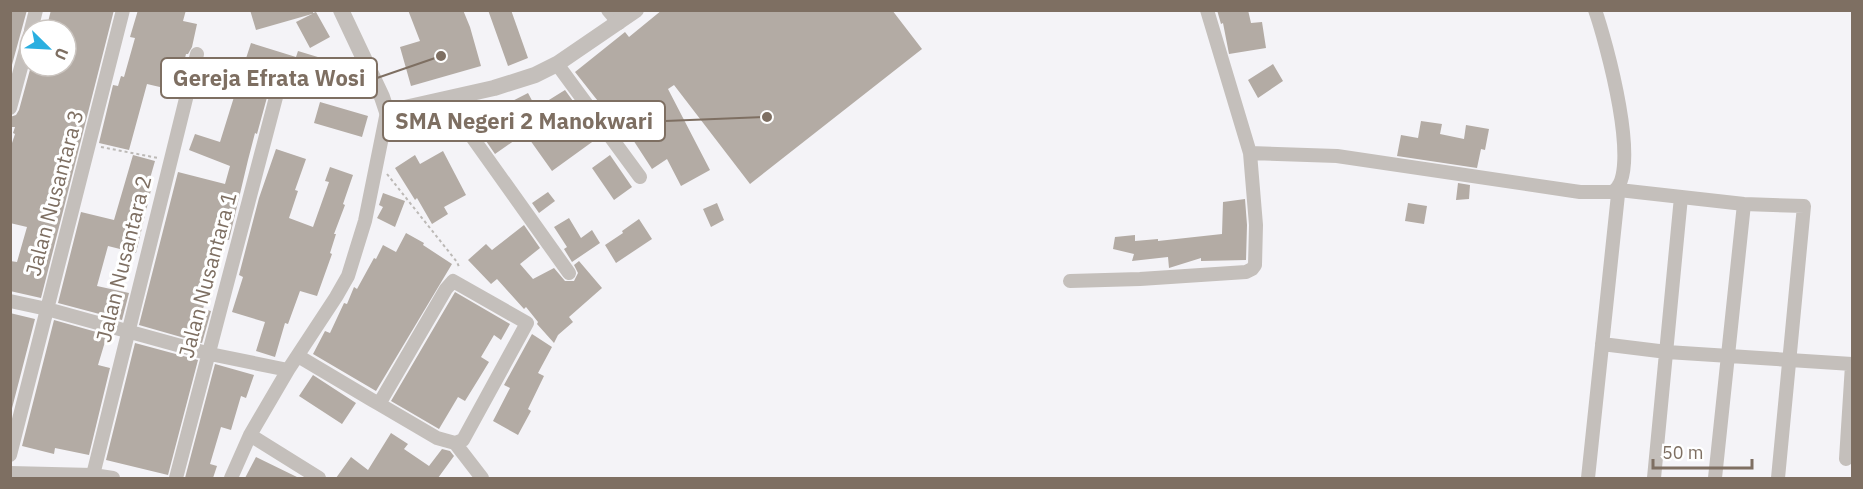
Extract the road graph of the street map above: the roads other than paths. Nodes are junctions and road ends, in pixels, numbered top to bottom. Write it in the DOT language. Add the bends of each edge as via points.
graph roads {
  1 [pos="123,10"];
  2 [pos="341,10"];
  3 [pos="636,10"];
  4 [pos="1207,10"];
  5 [pos="1595,10"];
  6 [pos="614,17"];
  7 [pos="197,54"];
  8 [pos="557,64"];
  9 [pos="18,78"];
  10 [pos="280,82"];
  11 [pos="445,99"];
  12 [pos="10,108"];
  13 [pos="387,112"];
  14 [pos="1250,153"];
  15 [pos="640,177"];
  16 [pos="1619,188"];
  17 [pos="1681,196"];
  18 [pos="1744,204"];
  19 [pos="569,273"];
  20 [pos="1070,281"];
  21 [pos="10,301"];
  22 [pos="47,309"];
  23 [pos="128,331"];
  24 [pos="1602,344"];
  25 [pos="1668,352"];
  26 [pos="210,354"];
  27 [pos="1728,355"];
  28 [pos="298,356"];
  29 [pos="1789,360"];
  30 [pos="1852,365"];
  31 [pos="288,370"];
  32 [pos="379,404"];
  33 [pos="250,435"];
  34 [pos="455,443"];
  35 [pos="10,455"];
  36 [pos="1845,459"];
  37 [pos="10,472"];
  38 [pos="93,475"];
  39 [pos="113,478"];
  40 [pos="176,478"];
  41 [pos="231,478"];
  42 [pos="319,478"];
  43 [pos="482,478"];
  44 [pos="1588,478"];
  45 [pos="1654,478"];
  46 [pos="1715,478"];
  47 [pos="1778,478"];
  1 -- 22 [label="street, Jalan Nusantara 3"];
  2 -- 13 [label="street"];
  3 -- 6 [label="street"];
  4 -- 14 [label="street"];
  5 -- 16 [label="street" via="1608,47 1620,108 1623,162"];
  6 -- 8 [label="street"];
  7 -- 23 [label="street, Jalan Nusantara 2"];
  8 -- 11 [label="street" via="494,88"];
  8 -- 15 [label="street"];
  9 -- 12 [label="street"];
  10 -- 26 [label="street, Jalan Nusantara 1"];
  11 -- 13 [label="street"];
  11 -- 19 [label="street"];
  13 -- 28 [label="street" via="365,221 348,276"];
  14 -- 16 [label="street" via="1337,156 1580,192 1612,192"];
  14 -- 20 [label="street" via="1256,225 1252,269"];
  16 -- 17 [label="street"];
  16 -- 24 [label="street"];
  17 -- 18 [label="street"];
  17 -- 25 [label="street"];
  18 -- 27 [label="street"];
  18 -- 29 [label="street" via="1804,206"];
  21 -- 22 [label="street"];
  22 -- 23 [label="street"];
  22 -- 35 [label="street, Jalan Nusantara 3"];
  23 -- 26 [label="street"];
  23 -- 38 [label="street, Jalan Nusantara 2"];
  24 -- 25 [label="street"];
  24 -- 44 [label="street"];
  25 -- 27 [label="street"];
  25 -- 45 [label="street"];
  26 -- 31 [label="street"];
  26 -- 40 [label="street, Jalan Nusantara 1"];
  27 -- 29 [label="street"];
  27 -- 46 [label="street"];
  28 -- 31 [label="street"];
  28 -- 32 [label="street"];
  29 -- 30 [label="street"];
  29 -- 47 [label="street"];
  30 -- 36 [label="street"];
  31 -- 33 [label="street"];
  32 -- 34 [label="street" via="437,438"];
  32 -- 34 [label="street" via="454,280 527,323 463,440"];
  33 -- 41 [label="street"];
  33 -- 42 [label="street"];
  34 -- 43 [label="street"];
  37 -- 38 [label="street"];
  38 -- 39 [label="street"];
}
